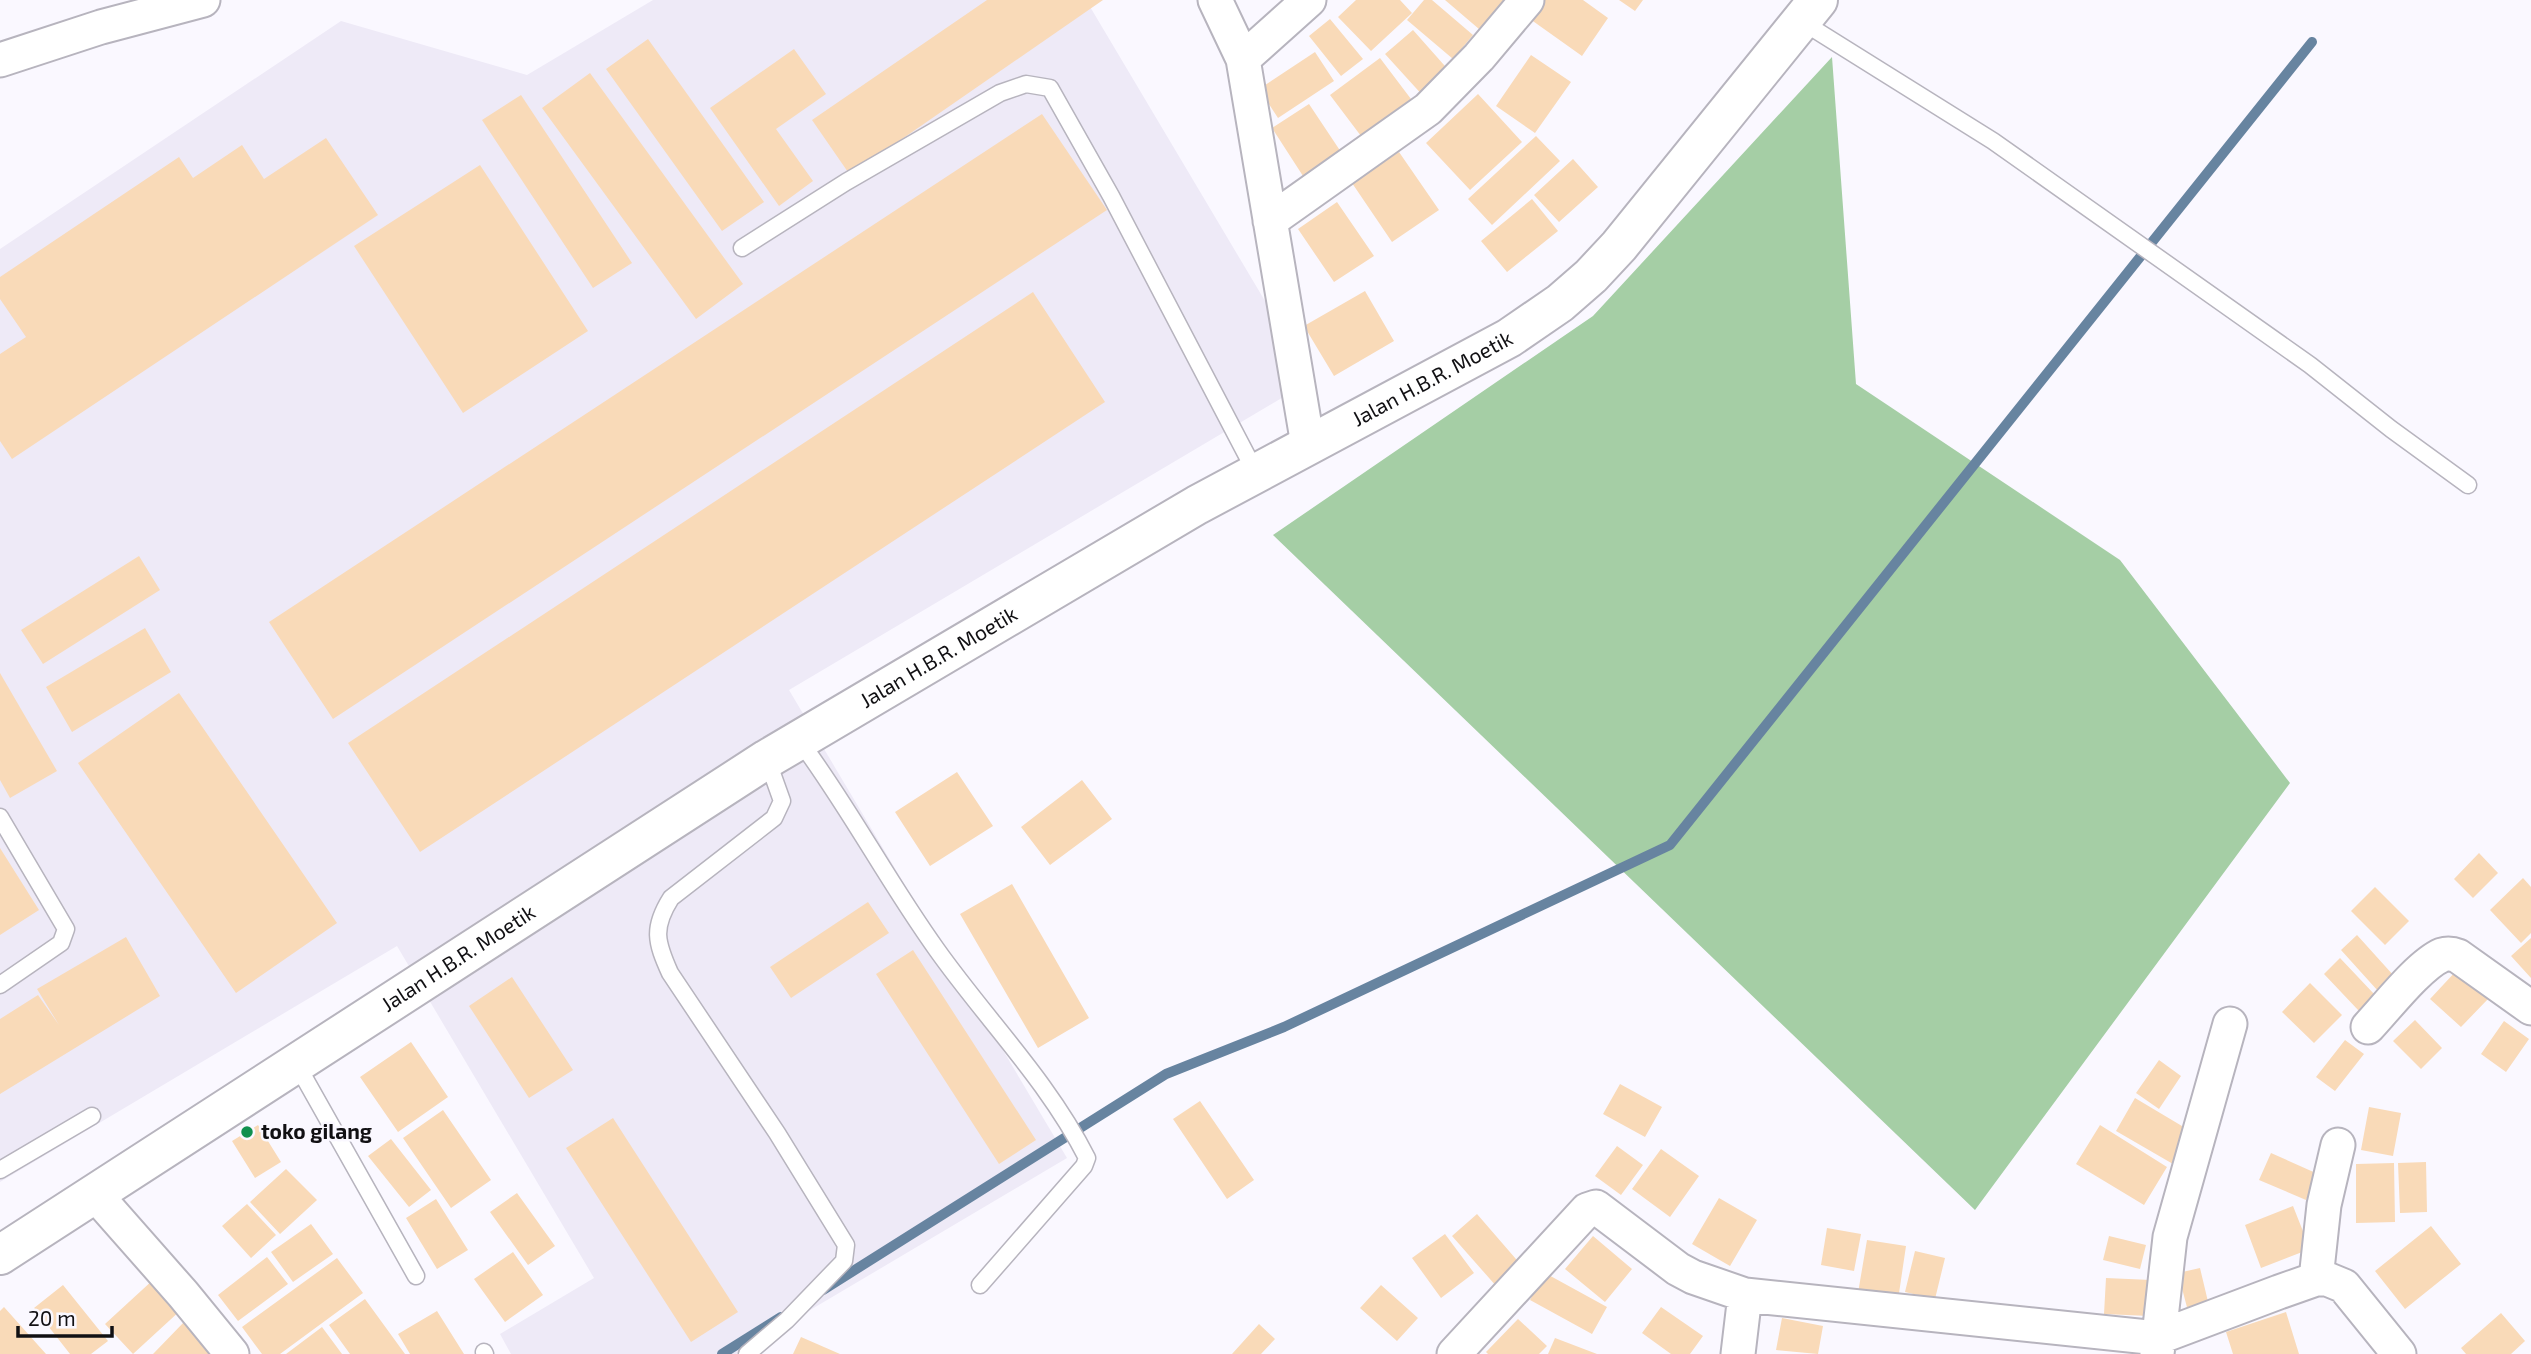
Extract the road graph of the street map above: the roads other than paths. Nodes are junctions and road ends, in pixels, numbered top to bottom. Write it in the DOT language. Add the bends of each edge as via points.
graph roads {
  1 [pos="203,0"];
  2 [pos="1215,0"];
  3 [pos="1309,0"];
  4 [pos="1527,0"];
  5 [pos="1809,10"];
  6 [pos="1243,59"];
  7 [pos="0,60"];
  8 [pos="1270,221"];
  9 [pos="742,248"];
  10 [pos="1308,445"];
  11 [pos="1256,473"];
  12 [pos="2468,485"];
  13 [pos="783,749"];
  14 [pos="0,817"];
  15 [pos="0,985"];
  16 [pos="2531,1008"];
  17 [pos="2230,1024"];
  18 [pos="2368,1027"];
  19 [pos="296,1063"];
  20 [pos="92,1116"];
  21 [pos="2338,1145"];
  22 [pos="0,1170"];
  23 [pos="94,1193"];
  24 [pos="0,1255"];
  25 [pos="416,1276"];
  26 [pos="2316,1279"];
  27 [pos="980,1285"];
  28 [pos="1745,1295"];
  29 [pos="2157,1346"];
  30 [pos="232,1354"];
  31 [pos="747,1354"];
  32 [pos="1454,1354"];
  33 [pos="1738,1354"];
  34 [pos="2399,1354"];
  1 -- 7 [label="street"];
  2 -- 6 [label="street"];
  3 -- 6 [label="street"];
  4 -- 8 [label="street" via="1428,109"];
  5 -- 10 [label="street, Jalan H.B.R. Moetik" via="1619,246 1560,303 1508,338"];
  5 -- 12 [label="lane" via="2310,365"];
  6 -- 8 [label="street"];
  8 -- 10 [label="street"];
  9 -- 11 [label="lane" via="1000,93 1026,84 1050,88"];
  10 -- 11 [label="street, Jalan H.B.R. Moetik"];
  11 -- 13 [label="street, Jalan H.B.R. Moetik"];
  13 -- 19 [label="street, Jalan H.B.R. Moetik"];
  13 -- 27 [label="lane" via="1066,1121 1087,1158"];
  13 -- 31 [label="lane" via="781,795 774,818 671,898 657,932 670,973 846,1245 845,1261"];
  14 -- 15 [label="lane" via="66,929 61,943"];
  16 -- 18 [label="street" via="2458,956 2448,954 2414,977"];
  17 -- 29 [label="street" via="2170,1237"];
  19 -- 23 [label="street, Jalan H.B.R. Moetik"];
  19 -- 25 [label="lane"];
  20 -- 22 [label="lane"];
  21 -- 26 [label="street" via="2324,1205"];
  23 -- 24 [label="street, Jalan H.B.R. Moetik"];
  23 -- 30 [label="street"];
  26 -- 29 [label="street"];
  26 -- 34 [label="street" via="2344,1286"];
  28 -- 29 [label="street"];
  28 -- 32 [label="street" via="1678,1269 1592,1207"];
  28 -- 33 [label="street"];
}
